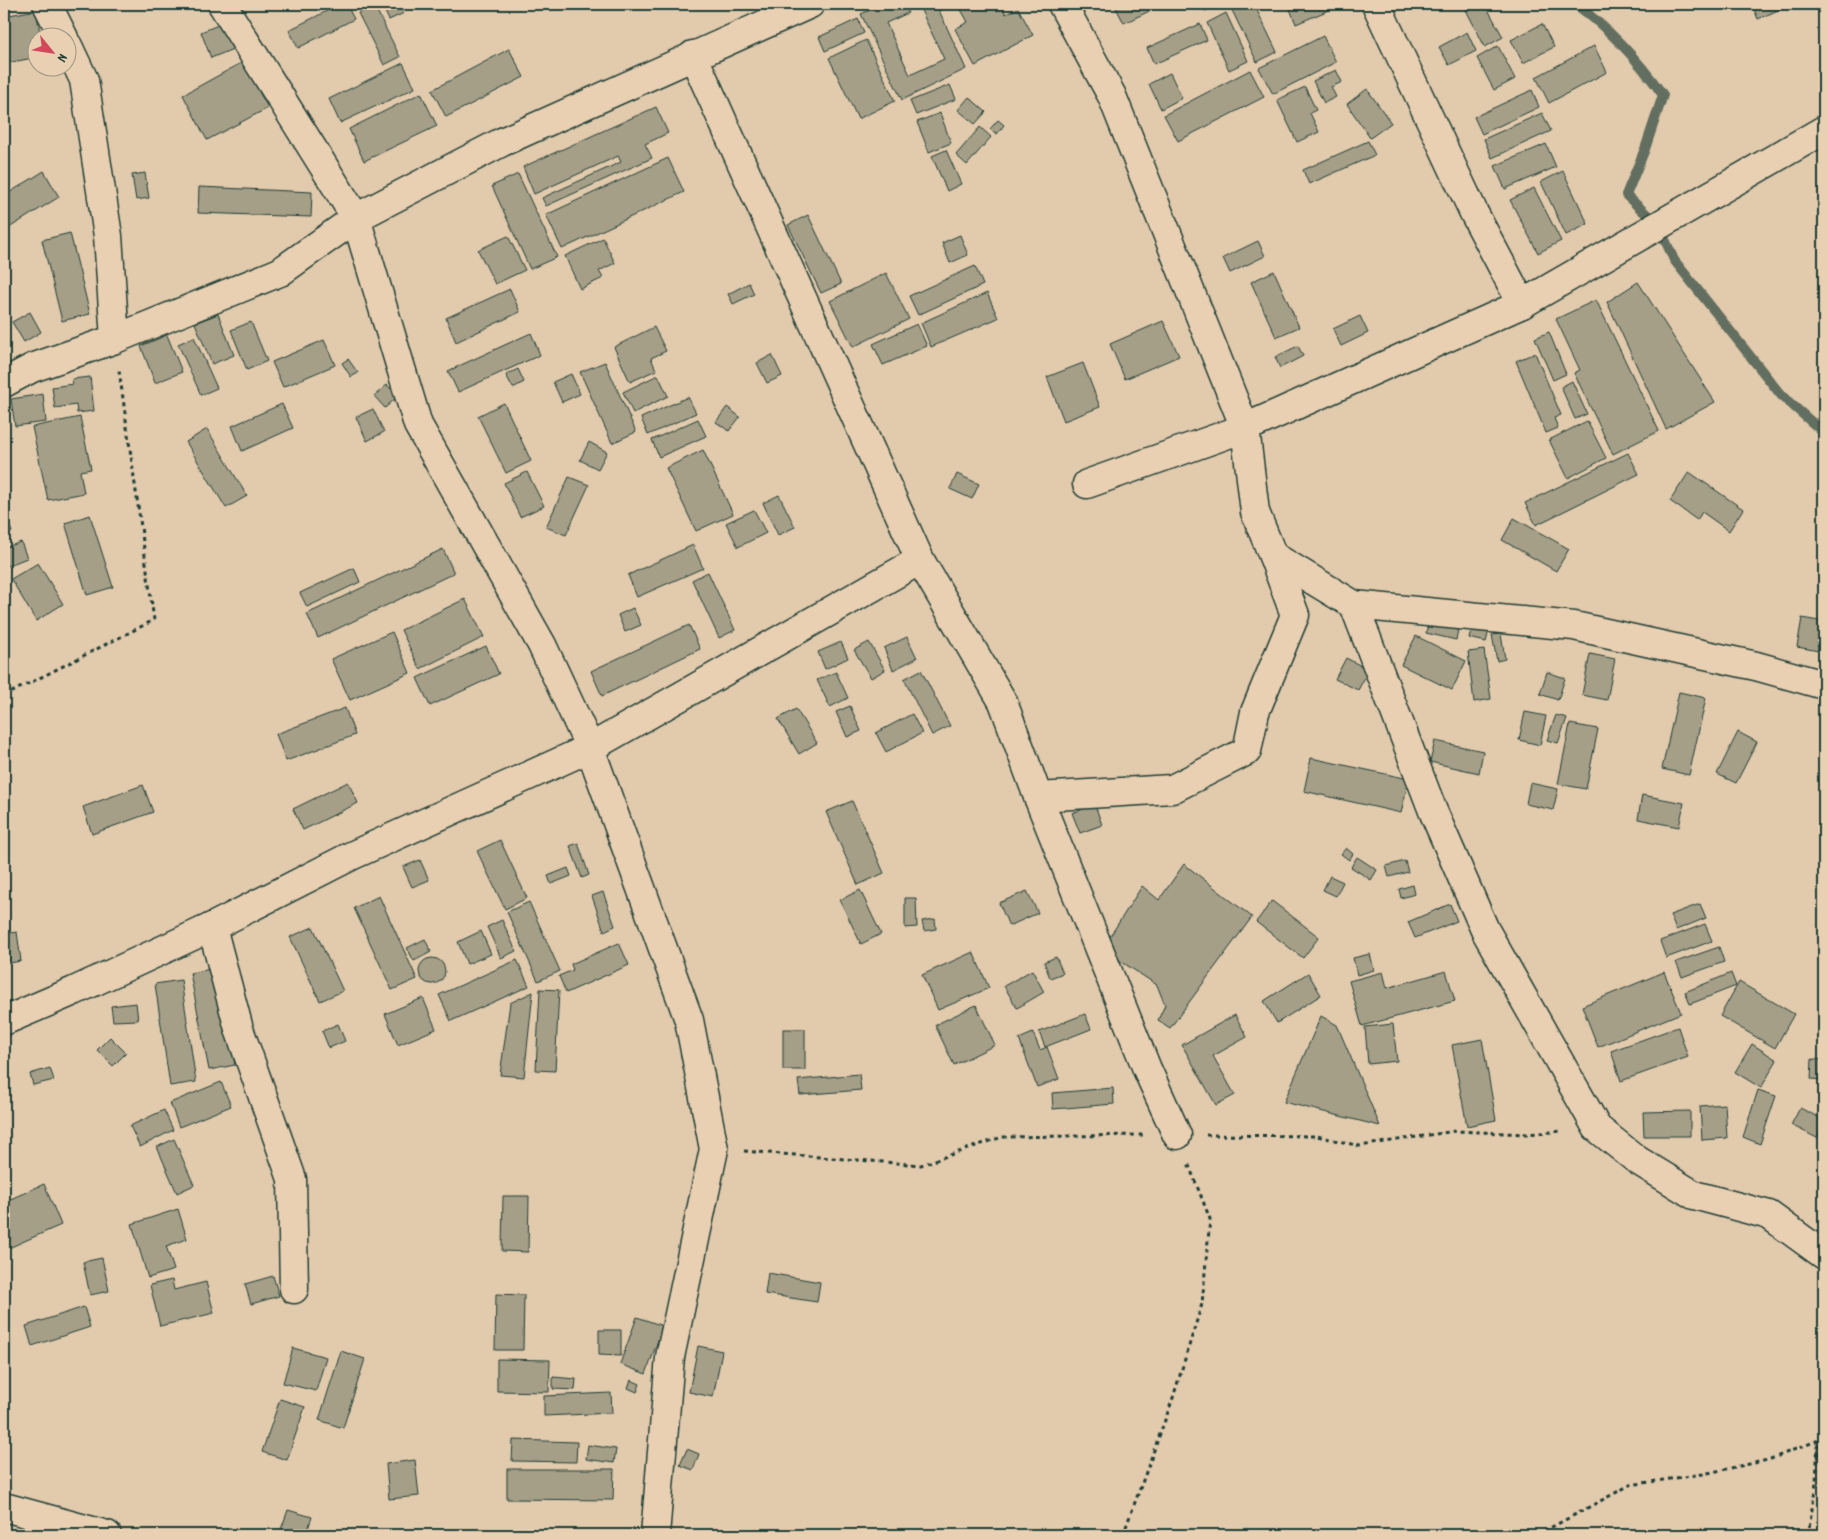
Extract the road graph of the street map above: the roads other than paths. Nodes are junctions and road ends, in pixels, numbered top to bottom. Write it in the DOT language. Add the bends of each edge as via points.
graph roads {
  1 [pos="48,4"];
  2 [pos="222,4"];
  3 [pos="810,4"];
  4 [pos="1062,4"];
  5 [pos="1376,4"];
  6 [pos="59,28"];
  7 [pos="693,55"];
  8 [pos="78,67"];
  9 [pos="1824,130"];
  10 [pos="356,218"];
  11 [pos="1522,304"];
  12 [pos="115,339"];
  13 [pos="4,383"];
  14 [pos="1245,428"];
  15 [pos="1087,484"];
  16 [pos="1273,556"];
  17 [pos="920,560"];
  18 [pos="1354,605"];
  19 [pos="1824,685"];
  20 [pos="590,748"];
  21 [pos="1038,797"];
  22 [pos="212,927"];
  23 [pos="4,1020"];
  24 [pos="1177,1135"];
  25 [pos="1824,1255"];
  26 [pos="294,1289"];
  27 [pos="4,1507"];
  28 [pos="107,1535"];
  29 [pos="655,1535"];
  1 -- 6 [label="street"];
  2 -- 10 [label="street"];
  3 -- 7 [label="street"];
  4 -- 14 [label="street" via="1112,96"];
  5 -- 11 [label="street" via="1474,213"];
  7 -- 10 [label="street" via="502,142"];
  7 -- 17 [label="street"];
  8 -- 12 [label="street" via="84,80 108,236"];
  9 -- 11 [label="street"];
  10 -- 12 [label="street" via="280,272"];
  10 -- 20 [label="street" via="418,425 542,645"];
  11 -- 14 [label="street"];
  12 -- 13 [label="street" via="32,368"];
  14 -- 15 [label="street"];
  14 -- 16 [label="street" via="1255,512"];
  16 -- 18 [label="street"];
  16 -- 21 [label="street" via="1296,615 1255,712 1247,751 1172,789"];
  17 -- 20 [label="street"];
  17 -- 21 [label="street" via="1003,702"];
  18 -- 19 [label="street" via="1574,626 1756,666"];
  18 -- 25 [label="street" via="1433,811 1485,930 1597,1128 1637,1160 1694,1194 1769,1215"];
  20 -- 22 [label="street" via="351,856"];
  20 -- 29 [label="street" via="689,1020 714,1149 670,1357"];
  21 -- 24 [label="street" via="1146,1068"];
  22 -- 23 [label="street"];
  22 -- 26 [label="street" via="239,1029 292,1179"];
  27 -- 28 [label="street"];
}
